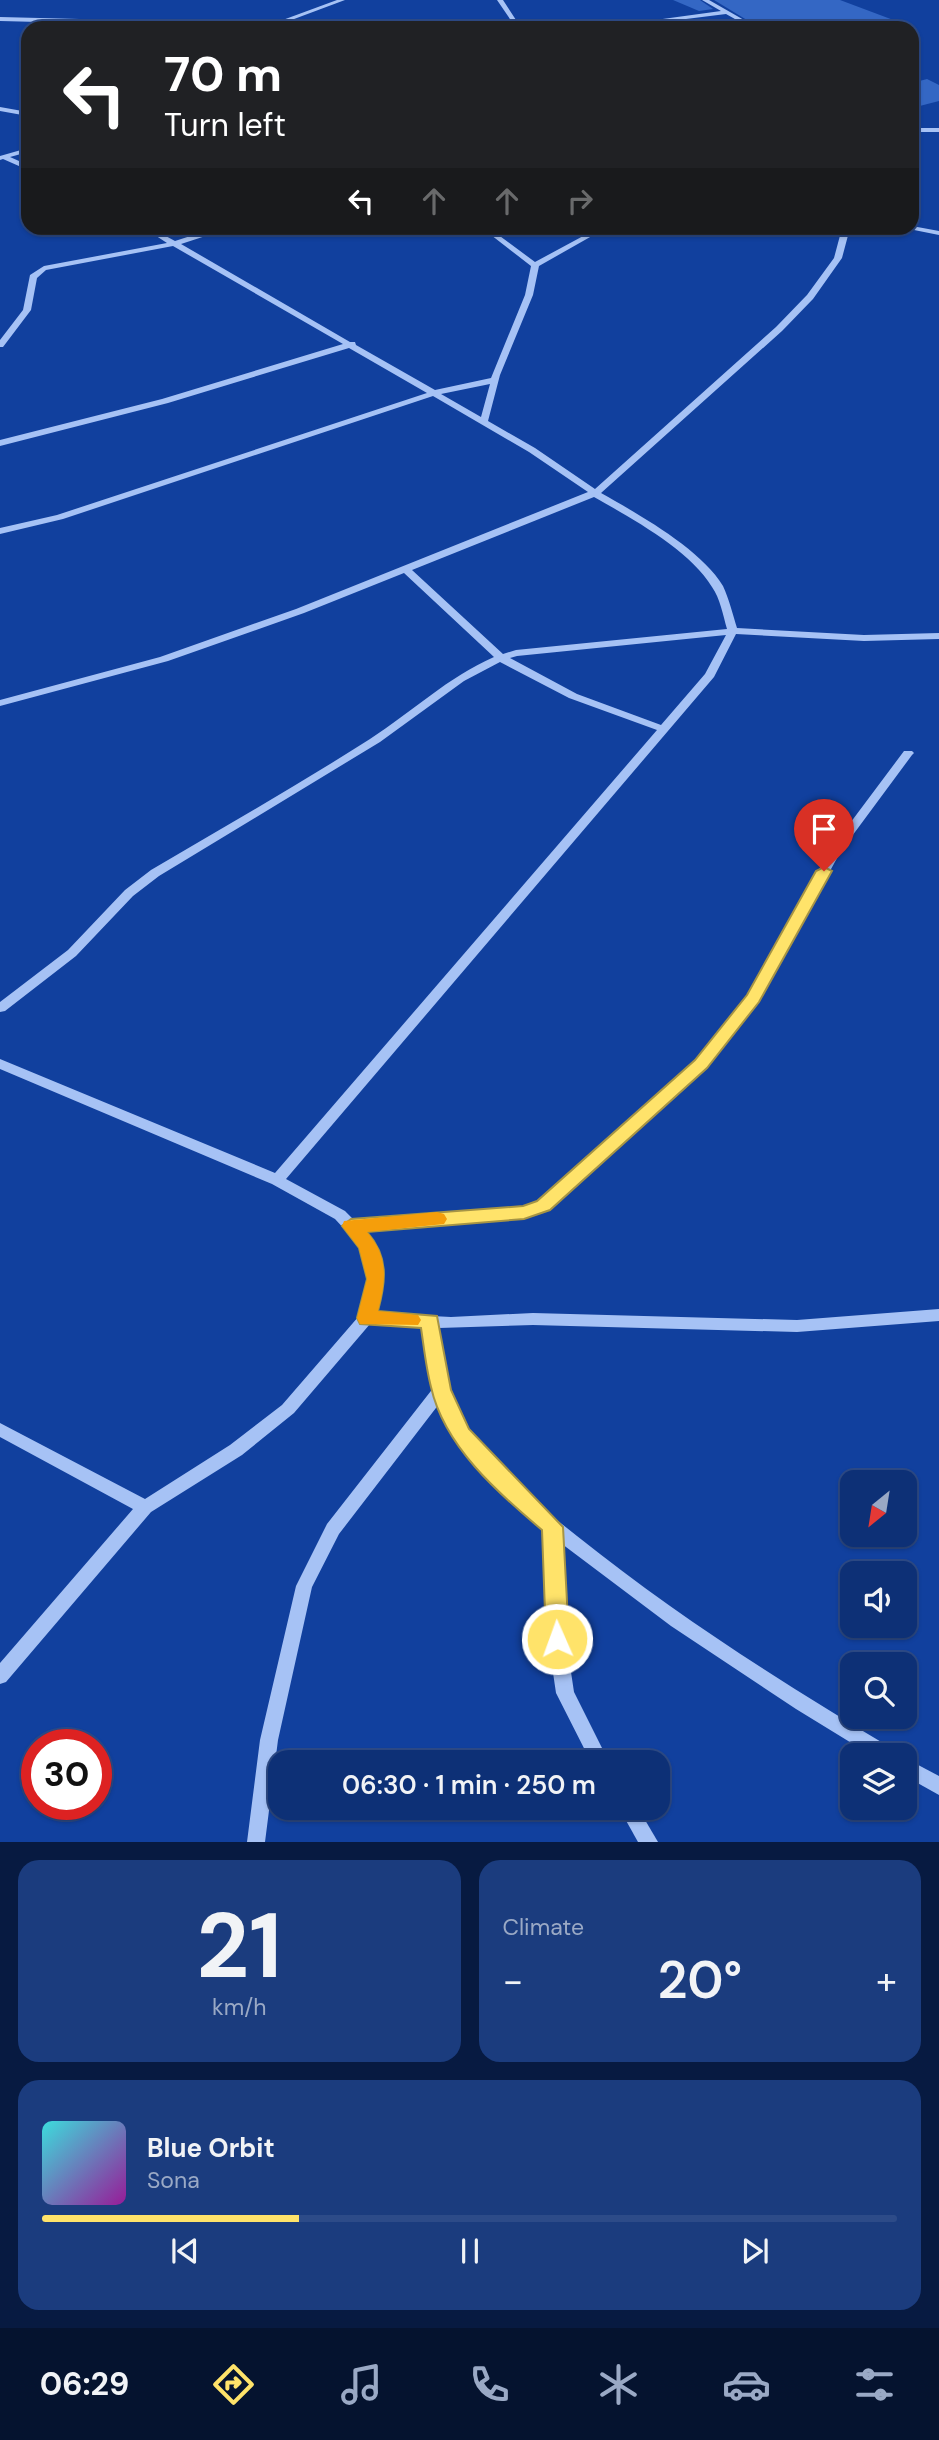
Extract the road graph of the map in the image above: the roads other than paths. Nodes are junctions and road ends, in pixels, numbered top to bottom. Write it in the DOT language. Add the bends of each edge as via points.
graph roads {
  1 [pos="342,0"];
  2 [pos="500,0"];
  3 [pos="705,0"];
  4 [pos="727,12"];
  5 [pos="0,19"];
  6 [pos="79,21"];
  7 [pos="284,21"];
  8 [pos="513,21"];
  9 [pos="656,21"];
  10 [pos="743,21"];
  11 [pos="0,109"];
  12 [pos="21,111"];
  13 [pos="919,130"];
  14 [pos="939,130"];
  15 [pos="21,152"];
  16 [pos="2,158"];
  17 [pos="21,165"];
  18 [pos="919,230"];
  19 [pos="939,233"];
  20 [pos="161,235"];
  21 [pos="201,235"];
  22 [pos="494,235"];
  23 [pos="590,235"];
  24 [pos="844,235"];
  25 [pos="178,243"];
  26 [pos="535,265"];
  27 [pos="352,344"];
  28 [pos="0,345"];
  29 [pos="494,380"];
  30 [pos="435,393"];
  31 [pos="484,422"];
  32 [pos="0,431"];
  33 [pos="3,442"];
  34 [pos="595,493"];
  35 [pos="0,531"];
  36 [pos="407,570"];
  37 [pos="733,631"];
  38 [pos="939,636"];
  39 [pos="500,657"];
  40 [pos="0,703"];
  41 [pos="663,729"];
  42 [pos="908,753"];
  43 [pos="0,1009"];
  44 [pos="0,1064"];
  45 [pos="277,1180"];
  46 [pos="351,1226"];
  47 [pos="939,1315"];
  48 [pos="366,1318"];
  49 [pos="430,1321"];
  50 [pos="441,1390"];
  51 [pos="0,1429"];
  52 [pos="145,1507"];
  53 [pos="553,1527"];
  54 [pos="0,1676"];
  55 [pos="866,1743"];
  56 [pos="594,1750"];
  57 [pos="917,1773"];
  58 [pos="939,1786"];
  59 [pos="635,1820"];
  60 [pos="256,1842"];
  61 [pos="649,1842"];
  1 -- 7 [label="street"];
  2 -- 8 [label="street"];
  3 -- 4 [label="street"];
  4 -- 9 [label="street"];
  4 -- 10 [label="street"];
  5 -- 6 [label="street"];
  11 -- 12 [label="street"];
  13 -- 14 [label="street"];
  15 -- 16 [label="street"];
  16 -- 17 [label="street"];
  18 -- 19 [label="street"];
  20 -- 25 [label="street"];
  21 -- 25 [label="street"];
  22 -- 26 [label="street"];
  23 -- 26 [label="street"];
  24 -- 34 [label="street" via="838,258 810,297"];
  25 -- 27 [label="street"];
  25 -- 28 [label="street" via="44,268 33,277 27,310"];
  26 -- 29 [label="street" via="521,320"];
  27 -- 30 [label="street"];
  27 -- 33 [label="street" via="164,401"];
  29 -- 30 [label="street"];
  29 -- 31 [label="street"];
  30 -- 31 [label="street"];
  30 -- 35 [label="street" via="60,517"];
  31 -- 34 [label="street"];
  32 -- 33 [label="street"];
  34 -- 36 [label="street"];
  34 -- 37 [label="street" via="696,561 718,587"];
  36 -- 39 [label="street"];
  36 -- 40 [label="street" via="164,659"];
  37 -- 38 [label="street" via="864,638"];
  37 -- 39 [label="street"];
  37 -- 41 [label="street" via="710,675"];
  39 -- 41 [label="street" via="573,696"];
  39 -- 43 [label="street" via="473,669 379,739 155,873 129,893 72,953"];
  41 -- 45 [label="street"];
  42 -- 46 [label="street" via="836,850 753,998 701,1064 557,1194 524,1212"];
  44 -- 45 [label="street"];
  45 -- 46 [label="street" via="340,1215"];
  46 -- 48 [label="street" via="368,1245 377,1279"];
  47 -- 49 [label="street" via="797,1326"];
  48 -- 49 [label="street"];
  48 -- 52 [label="street" via="288,1409 236,1450"];
  49 -- 50 [label="street"];
  50 -- 53 [label="street" via="461,1434 520,1499"];
  50 -- 60 [label="street" via="333,1529 304,1586 269,1740"];
  51 -- 52 [label="street"];
  52 -- 54 [label="street"];
  53 -- 55 [label="street" via="619,1581"];
  53 -- 56 [label="street" via="557,1639 565,1693"];
  57 -- 58 [label="street"];
  59 -- 61 [label="street"];
}
